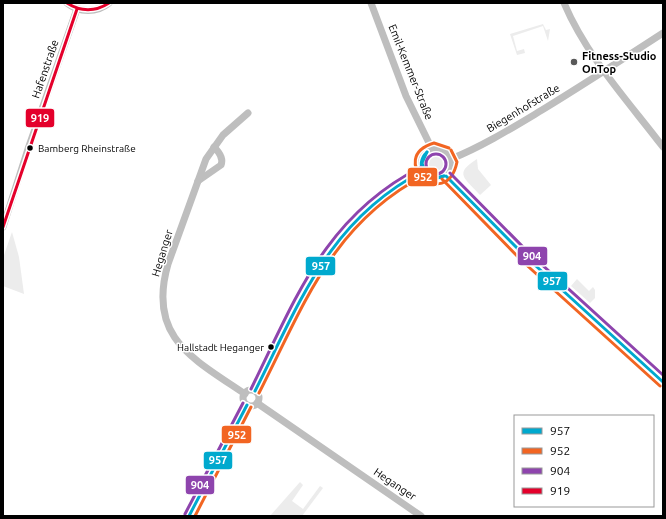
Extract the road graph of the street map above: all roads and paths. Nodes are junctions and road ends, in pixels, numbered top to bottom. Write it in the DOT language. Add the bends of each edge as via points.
graph roads {
  1 [pos="67,3"];
  2 [pos="109,3"];
  3 [pos="371,3"];
  4 [pos="564,3"];
  5 [pos="77,9"];
  6 [pos="663,33"];
  7 [pos="604,71"];
  8 [pos="248,113"];
  9 [pos="214,147"];
  10 [pos="663,147"];
  11 [pos="432,149"];
  12 [pos="451,158"];
  13 [pos="422,171"];
  14 [pos="446,176"];
  15 [pos="198,181"];
  16 [pos="3,227"];
  17 [pos="663,382"];
  18 [pos="255,391"];
  19 [pos="245,394"];
  20 [pos="257,403"];
  21 [pos="247,405"];
  22 [pos="189,516"];
  23 [pos="421,516"];
  1 -- 5 [label="street"];
  2 -- 5 [label="street" via="97,10"];
  3 -- 11 [label="street, Emil-Kemmer-Straße" via="406,96"];
  4 -- 7 [label="street" via="580,36"];
  5 -- 16 [label="street, Hafenstraße"];
  6 -- 7 [label="street, Biegenhofstraße"];
  7 -- 10 [label="street"];
  7 -- 12 [label="street, Biegenhofstraße" via="494,139"];
  8 -- 9 [label="street, Heganger" via="223,135"];
  9 -- 15 [label="street, Heganger" via="206,159"];
  9 -- 15 [label="street" via="223,161"];
  11 -- 12 [label="street" via="444,150"];
  11 -- 13 [label="street" via="422,158"];
  12 -- 14 [label="street" via="451,168"];
  13 -- 14 [label="street" via="435,179"];
  13 -- 18 [label="street" via="370,205 334,244"];
  14 -- 17 [label="street" via="527,257"];
  15 -- 19 [label="street, Heganger" via="164,280 163,308 171,332 186,352"];
  18 -- 19 [label="street" via="248,391"];
  18 -- 20 [label="street" via="258,395"];
  19 -- 21 [label="street" via="243,399"];
  20 -- 21 [label="street" via="253,406"];
  20 -- 23 [label="street, Heganger"];
  21 -- 22 [label="street"];
}
